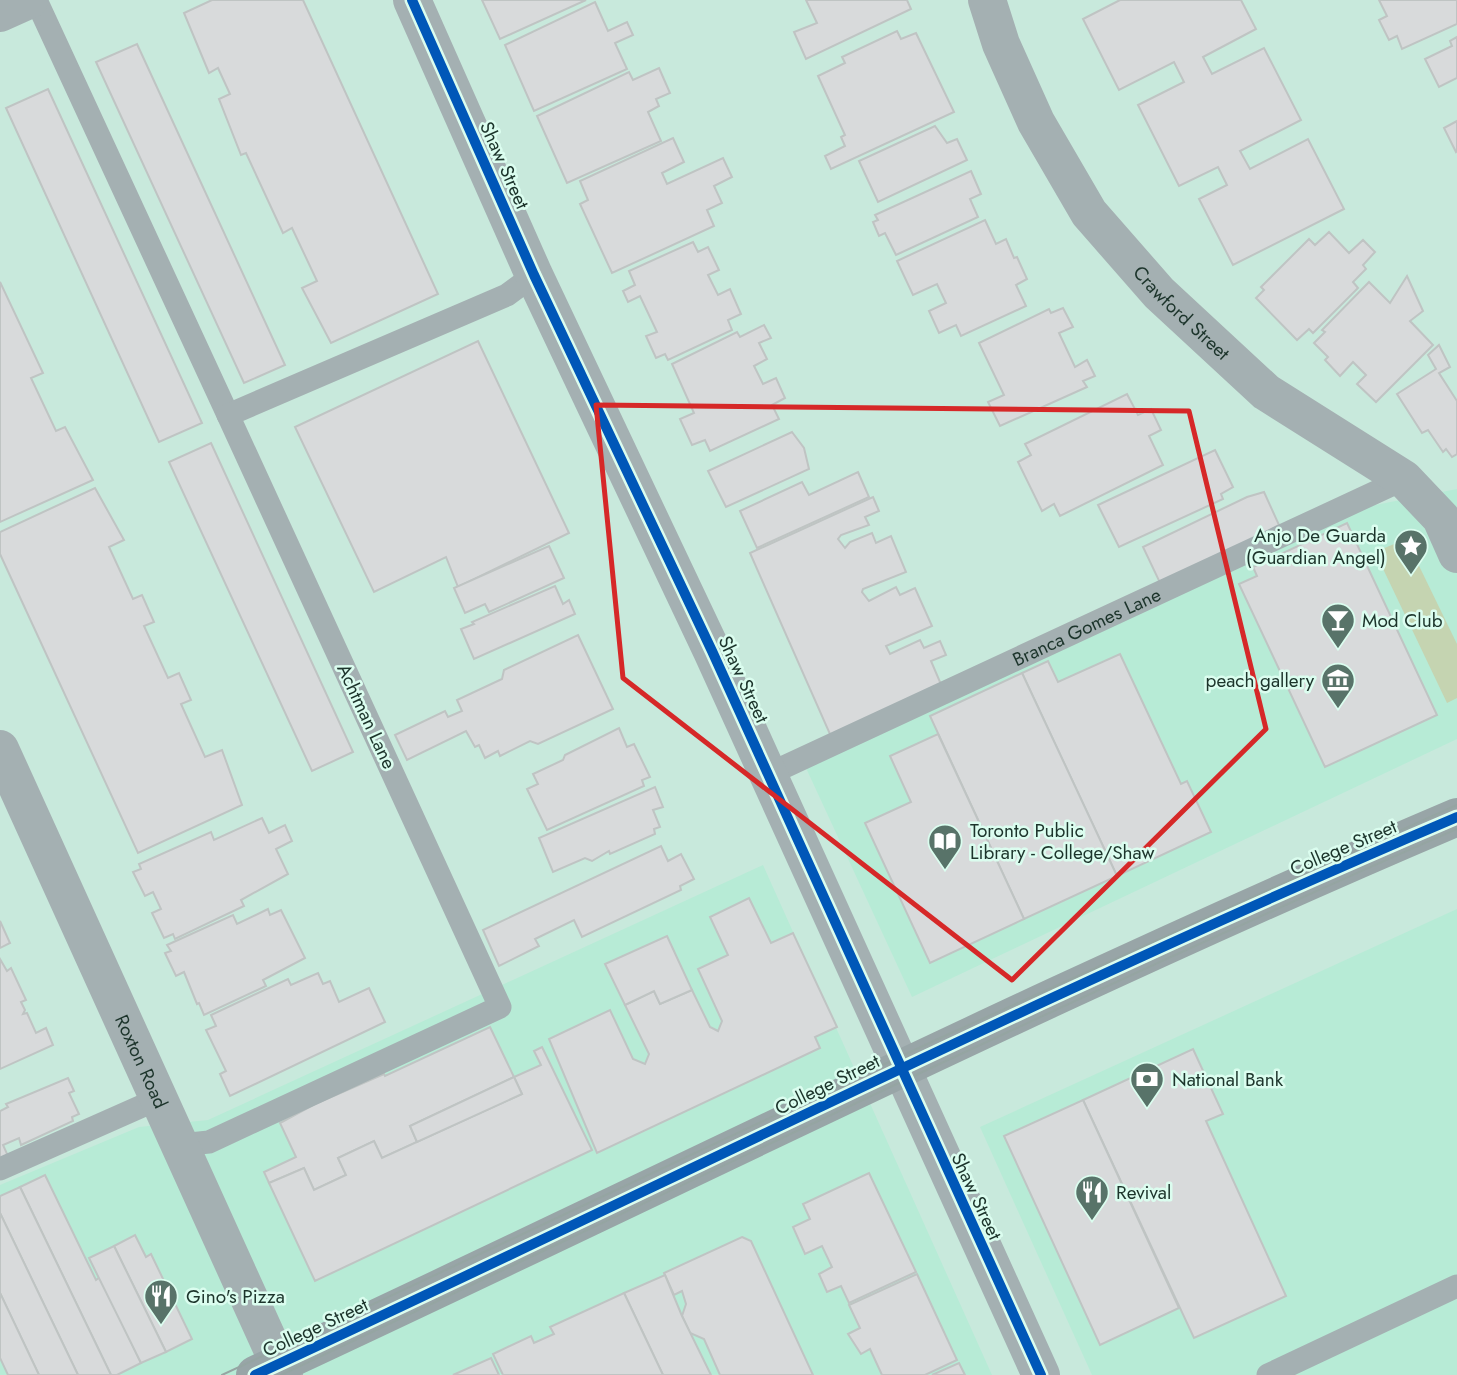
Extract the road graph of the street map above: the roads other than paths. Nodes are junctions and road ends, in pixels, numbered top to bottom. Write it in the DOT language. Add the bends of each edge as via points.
graph roads {
  1 [pos="29,0"];
  2 [pos="36,0"];
  3 [pos="412,0"];
  4 [pos="987,0"];
  5 [pos="0,13"];
  6 [pos="534,275"];
  7 [pos="228,415"];
  8 [pos="1404,480"];
  9 [pos="1449,515"];
  10 [pos="1457,554"];
  11 [pos="0,749"];
  12 [pos="769,774"];
  13 [pos="1457,817"];
  14 [pos="899,1069"];
  15 [pos="158,1099"];
  16 [pos="180,1145"];
  17 [pos="0,1169"];
  18 [pos="1457,1286"];
  19 [pos="273,1371"];
  20 [pos="1041,1375"];
  21 [pos="1268,1375"];
  1 -- 5 [label="street"];
  2 -- 7 [label="lane"];
  3 -- 6 [label="street, Shaw Street"];
  4 -- 8 [label="street, Crawford Street" via="1036,122 1089,213 1159,293 1266,393"];
  6 -- 7 [label="lane" via="507,295"];
  6 -- 12 [label="street, Shaw Street"];
  7 -- 16 [label="lane, Achtman Lane" via="500,1007 209,1142"];
  8 -- 9 [label="street, Crawford Street"];
  8 -- 12 [label="lane, Branca Gomes Lane"];
  9 -- 10 [label="street, Crawford Street"];
  11 -- 15 [label="street, Roxton Road"];
  12 -- 14 [label="street, Shaw Street"];
  13 -- 14 [label="main road, College Street"];
  14 -- 19 [label="main road, College Street"];
  14 -- 20 [label="street, Shaw Street"];
  15 -- 16 [label="street, Roxton Road"];
  15 -- 17 [label="lane"];
  16 -- 19 [label="street, Roxton Road"];
  18 -- 21 [label="lane"];
}
